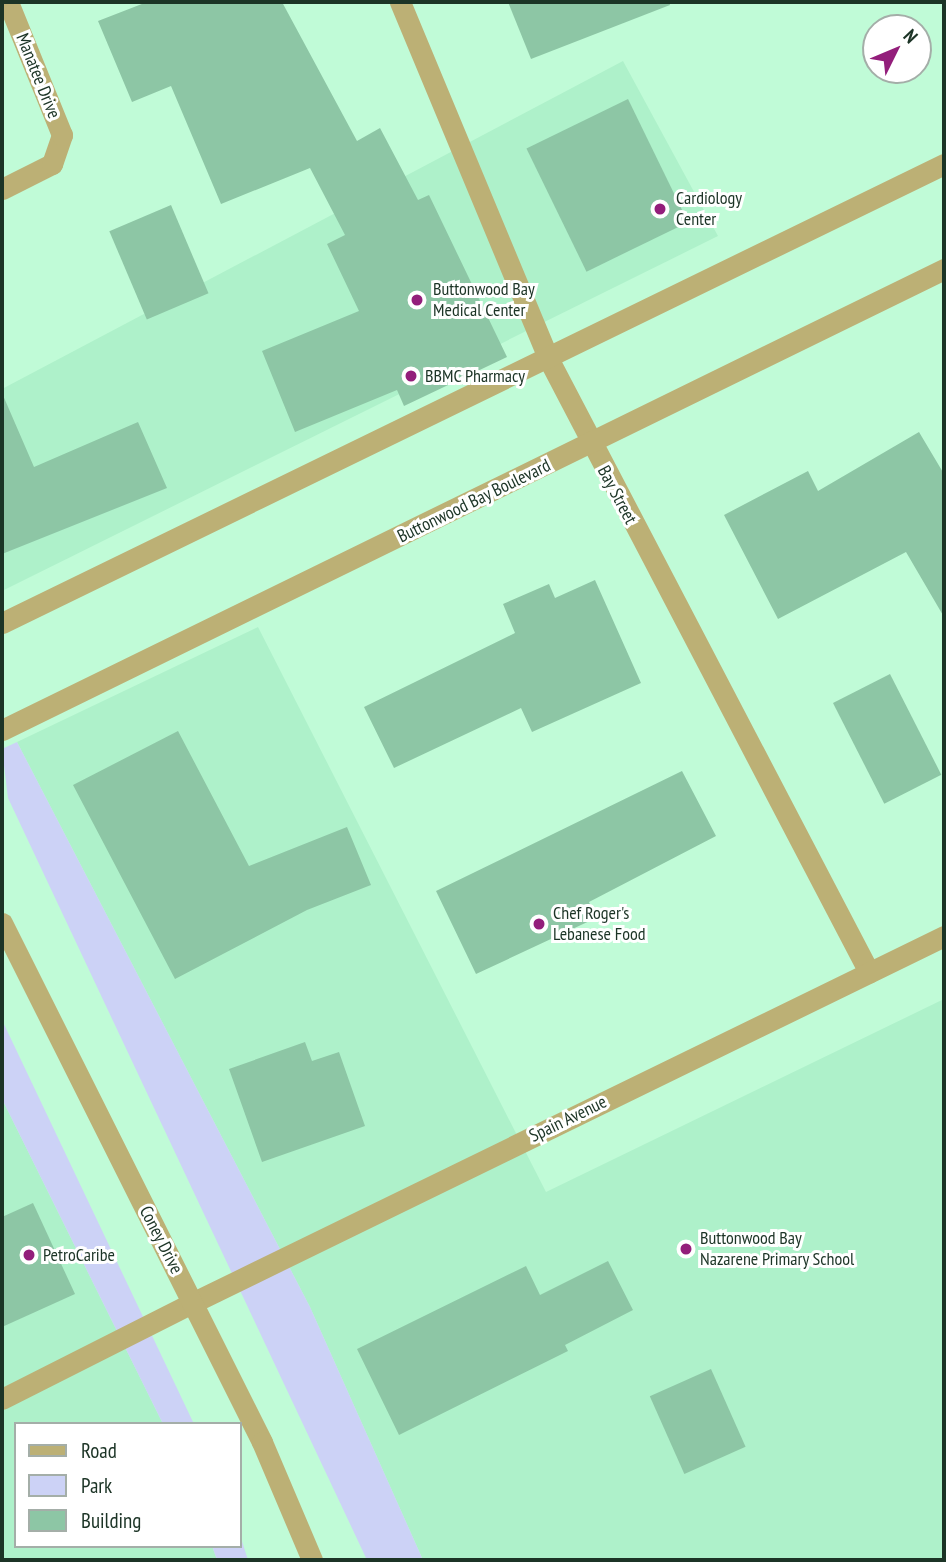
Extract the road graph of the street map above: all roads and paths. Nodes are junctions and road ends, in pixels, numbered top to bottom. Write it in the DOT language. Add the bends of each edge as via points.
graph roads {
  1 [pos="8,2"];
  2 [pos="400,2"];
  3 [pos="944,164"];
  4 [pos="2,190"];
  5 [pos="944,269"];
  6 [pos="549,360"];
  7 [pos="591,444"];
  8 [pos="2,623"];
  9 [pos="2,730"];
  10 [pos="2,923"];
  11 [pos="944,936"];
  12 [pos="869,972"];
  13 [pos="192,1303"];
  14 [pos="2,1399"];
  15 [pos="312,1560"];
  1 -- 4 [label="street, Manatee Drive" via="62,135 61,152 52,164"];
  2 -- 6 [label="street, Bay Street"];
  3 -- 6 [label="street"];
  5 -- 7 [label="street, Buttonwood Bay Boulevard"];
  6 -- 7 [label="street, Bay Street"];
  6 -- 8 [label="street"];
  7 -- 9 [label="street, Buttonwood Bay Boulevard"];
  7 -- 12 [label="street, Bay Street"];
  10 -- 13 [label="street, Coney Drive"];
  11 -- 12 [label="street, Spain Avenue"];
  12 -- 13 [label="street, Spain Avenue"];
  13 -- 14 [label="street, Spain Avenue"];
  13 -- 15 [label="street, Coney Drive" via="307,1535"];
}
